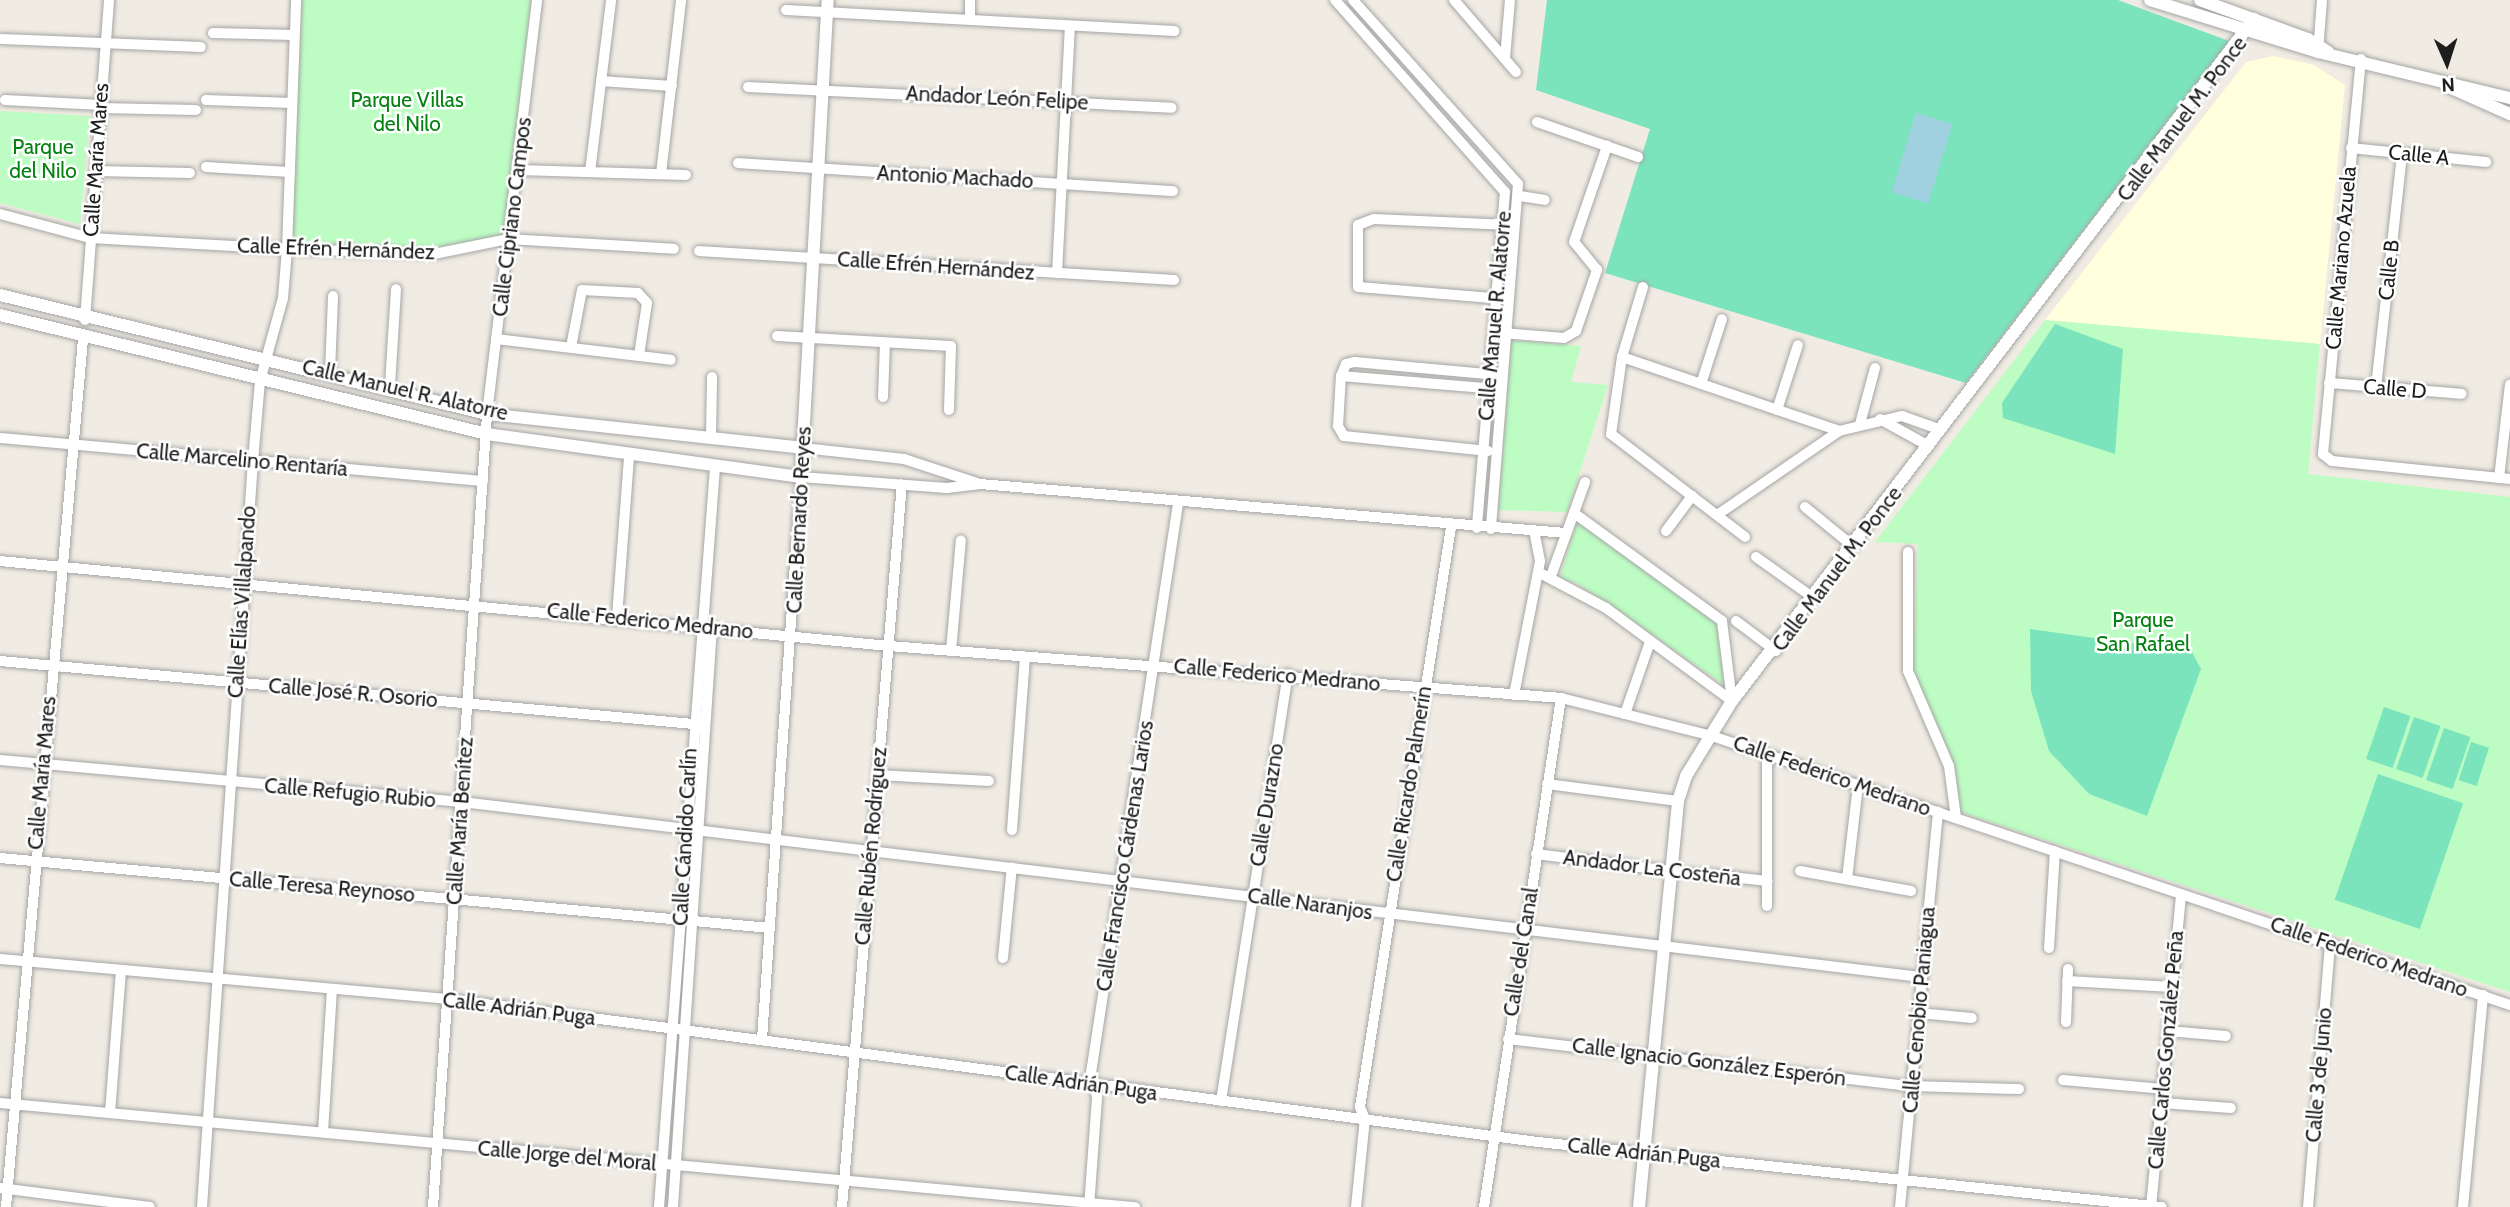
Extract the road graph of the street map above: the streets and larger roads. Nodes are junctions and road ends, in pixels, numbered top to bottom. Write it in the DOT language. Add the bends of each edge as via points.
graph roads {
  1 [pos="109,0"];
  2 [pos="296,0"];
  3 [pos="537,0"];
  4 [pos="611,0"];
  5 [pos="681,0"];
  6 [pos="970,0"];
  7 [pos="1335,0"];
  8 [pos="1454,0"];
  9 [pos="1510,0"];
  10 [pos="2150,0"];
  11 [pos="2200,0"];
  12 [pos="2322,0"];
  13 [pos="1356,4"];
  14 [pos="827,6"];
  15 [pos="786,10"];
  16 [pos="1349,16"];
  17 [pos="970,19"];
  18 [pos="2254,19"];
  19 [pos="1070,27"];
  20 [pos="1174,31"];
  21 [pos="213,33"];
  22 [pos="2249,33"];
  23 [pos="294,35"];
  24 [pos="2,39"];
  25 [pos="105,45"];
  26 [pos="201,47"];
  27 [pos="2323,50"];
  28 [pos="1505,58"];
  29 [pos="2361,59"];
  30 [pos="1516,72"];
  31 [pos="601,81"];
  32 [pos="672,86"];
  33 [pos="2449,86"];
  34 [pos="748,87"];
  35 [pos="823,89"];
  36 [pos="2510,98"];
  37 [pos="5,100"];
  38 [pos="206,100"];
  39 [pos="1066,102"];
  40 [pos="292,103"];
  41 [pos="100,107"];
  42 [pos="1171,108"];
  43 [pos="196,110"];
  44 [pos="2510,114"];
  45 [pos="1536,122"];
  46 [pos="1607,146"];
  47 [pos="2351,148"];
  48 [pos="2402,153"];
  49 [pos="1638,157"];
  50 [pos="2486,162"];
  51 [pos="738,163"];
  52 [pos="206,167"];
  53 [pos="519,170"];
  54 [pos="818,170"];
  55 [pos="95,171"];
  56 [pos="290,172"];
  57 [pos="590,172"];
  58 [pos="190,173"];
  59 [pos="661,174"];
  60 [pos="686,175"];
  61 [pos="1062,183"];
  62 [pos="1173,191"];
  63 [pos="1520,196"];
  64 [pos="1545,200"];
  65 [pos="0,214"];
  66 [pos="1505,225"];
  67 [pos="1519,225"];
  68 [pos="90,238"];
  69 [pos="508,239"];
  70 [pos="287,248"];
  71 [pos="674,248"];
  72 [pos="699,251"];
  73 [pos="814,258"];
  74 [pos="1057,274"];
  75 [pos="1174,280"];
  76 [pos="1643,287"];
  77 [pos="396,289"];
  78 [pos="0,295"];
  79 [pos="333,296"];
  80 [pos="1497,299"];
  81 [pos="1510,300"];
  82 [pos="0,315"];
  83 [pos="1722,319"];
  84 [pos="85,320"];
  85 [pos="1494,333"];
  86 [pos="1507,334"];
  87 [pos="777,336"];
  88 [pos="809,338"];
  89 [pos="83,339"];
  90 [pos="496,339"];
  91 [pos="885,343"];
  92 [pos="1798,345"];
  93 [pos="571,347"];
  94 [pos="639,355"];
  95 [pos="1622,357"];
  96 [pos="270,359"];
  97 [pos="671,360"];
  98 [pos="1875,368"];
  99 [pos="330,372"];
  100 [pos="1490,374"];
  101 [pos="1341,376"];
  102 [pos="1503,376"];
  103 [pos="712,377"];
  104 [pos="260,382"];
  105 [pos="2329,383"];
  106 [pos="1701,384"];
  107 [pos="390,385"];
  108 [pos="2510,385"];
  109 [pos="2376,387"];
  110 [pos="1489,388"];
  111 [pos="1502,389"];
  112 [pos="2462,394"];
  113 [pos="883,397"];
  114 [pos="949,410"];
  115 [pos="1777,410"];
  116 [pos="487,414"];
  117 [pos="1880,419"];
  118 [pos="1860,424"];
  119 [pos="1941,430"];
  120 [pos="1839,431"];
  121 [pos="487,434"];
  122 [pos="711,437"];
  123 [pos="0,438"];
  124 [pos="73,445"];
  125 [pos="1929,446"];
  126 [pos="803,448"];
  127 [pos="1483,450"];
  128 [pos="1497,452"];
  129 [pos="629,458"];
  130 [pos="253,461"];
  131 [pos="715,467"];
  132 [pos="801,477"];
  133 [pos="2505,478"];
  134 [pos="483,481"];
  135 [pos="1585,482"];
  136 [pos="980,484"];
  137 [pos="902,485"];
  138 [pos="1692,496"];
  139 [pos="1178,504"];
  140 [pos="1805,507"];
  141 [pos="1574,513"];
  142 [pos="1717,515"];
  143 [pos="1451,527"];
  144 [pos="1477,528"];
  145 [pos="1491,529"];
  146 [pos="1534,531"];
  147 [pos="1666,531"];
  148 [pos="1566,533"];
  149 [pos="1745,537"];
  150 [pos="961,540"];
  151 [pos="1854,547"];
  152 [pos="1908,552"];
  153 [pos="1756,557"];
  154 [pos="0,561"];
  155 [pos="61,567"];
  156 [pos="1538,572"];
  157 [pos="1551,576"];
  158 [pos="243,584"];
  159 [pos="1815,599"];
  160 [pos="475,604"];
  161 [pos="617,617"];
  162 [pos="1736,621"];
  163 [pos="707,627"];
  164 [pos="793,635"];
  165 [pos="1650,642"];
  166 [pos="889,646"];
  167 [pos="951,651"];
  168 [pos="1776,651"];
  169 [pos="1025,657"];
  170 [pos="0,661"];
  171 [pos="1154,664"];
  172 [pos="52,666"];
  173 [pos="1288,674"];
  174 [pos="236,683"];
  175 [pos="1424,687"];
  176 [pos="1514,695"];
  177 [pos="1561,698"];
  178 [pos="1732,701"];
  179 [pos="468,704"];
  180 [pos="1625,714"];
  181 [pos="691,723"];
  182 [pos="705,725"];
  183 [pos="1712,736"];
  184 [pos="1767,754"];
  185 [pos="0,760"];
  186 [pos="43,764"];
  187 [pos="878,775"];
  188 [pos="989,781"];
  189 [pos="229,783"];
  190 [pos="1547,784"];
  191 [pos="1858,785"];
  192 [pos="1678,801"];
  193 [pos="462,802"];
  194 [pos="1938,812"];
  195 [pos="1956,818"];
  196 [pos="693,830"];
  197 [pos="1012,830"];
  198 [pos="777,840"];
  199 [pos="871,850"];
  200 [pos="2055,851"];
  201 [pos="1536,855"];
  202 [pos="0,858"];
  203 [pos="34,861"];
  204 [pos="1012,867"];
  205 [pos="1671,871"];
  206 [pos="1800,871"];
  207 [pos="1704,874"];
  208 [pos="223,878"];
  209 [pos="1847,879"];
  210 [pos="1121,880"];
  211 [pos="1768,881"];
  212 [pos="1911,891"];
  213 [pos="2181,894"];
  214 [pos="1253,897"];
  215 [pos="454,899"];
  216 [pos="1767,906"];
  217 [pos="1389,915"];
  218 [pos="680,920"];
  219 [pos="693,921"];
  220 [pos="770,928"];
  221 [pos="1524,930"];
  222 [pos="2330,943"];
  223 [pos="1665,947"];
  224 [pos="2049,948"];
  225 [pos="1003,958"];
  226 [pos="0,959"];
  227 [pos="25,961"];
  228 [pos="121,970"];
  229 [pos="1922,977"];
  230 [pos="216,979"];
  231 [pos="2172,987"];
  232 [pos="332,989"];
  233 [pos="2483,995"];
  234 [pos="447,999"];
  235 [pos="2510,1005"];
  236 [pos="1919,1013"];
  237 [pos="1972,1018"];
  238 [pos="2066,1022"];
  239 [pos="672,1028"];
  240 [pos="685,1029"];
  241 [pos="2168,1031"];
  242 [pos="2226,1036"];
  243 [pos="762,1039"];
  244 [pos="1508,1039"];
  245 [pos="853,1052"];
  246 [pos="1654,1056"];
  247 [pos="2063,1080"];
  248 [pos="1094,1085"];
  249 [pos="1911,1086"];
  250 [pos="2019,1089"];
  251 [pos="2163,1089"];
  252 [pos="1221,1101"];
  253 [pos="2162,1102"];
  254 [pos="6,1103"];
  255 [pos="2231,1108"];
  256 [pos="110,1113"];
  257 [pos="1365,1119"];
  258 [pos="206,1121"];
  259 [pos="323,1132"];
  260 [pos="1493,1136"];
  261 [pos="437,1145"];
  262 [pos="1645,1153"];
  263 [pos="662,1165"];
  264 [pos="676,1166"];
  265 [pos="844,1180"];
  266 [pos="1903,1180"];
  267 [pos="3,1189"];
  268 [pos="1089,1205"];
  269 [pos="6,1207"];
  270 [pos="150,1207"];
  271 [pos="202,1207"];
  272 [pos="433,1207"];
  273 [pos="659,1207"];
  274 [pos="673,1207"];
  275 [pos="842,1207"];
  276 [pos="1135,1207"];
  277 [pos="1356,1207"];
  278 [pos="1484,1207"];
  279 [pos="1639,1207"];
  280 [pos="1900,1207"];
  281 [pos="2155,1207"];
  282 [pos="2308,1207"];
  283 [pos="2463,1207"];
  1 -- 25 [label="street, Calle María Mares"];
  2 -- 23 [label="street, Calle Elías Villalpando"];
  3 -- 53 [label="street, Calle Cipriano Campos"];
  4 -- 31 [label="street"];
  5 -- 32 [label="street"];
  6 -- 17 [label="street"];
  7 -- 16 [label="street, Calle Manuel R. Alatorre"];
  8 -- 28 [label="street"];
  9 -- 28 [label="street"];
  10 -- 22 [label="street"];
  11 -- 18 [label="street"];
  12 -- 27 [label="street"];
  13 -- 16 [label="street"];
  13 -- 63 [label="street, Calle Manuel R. Alatorre" via="1506,168"];
  14 -- 15 [label="street"];
  14 -- 17 [label="street"];
  14 -- 35 [label="street, Calle Bernardo Reyes"];
  16 -- 66 [label="street, Calle Manuel R. Alatorre" via="1500,180"];
  17 -- 19 [label="street"];
  18 -- 22 [label="street, Calle Manuel M. Ponce"];
  18 -- 27 [label="street"];
  19 -- 20 [label="street"];
  19 -- 39 [label="street"];
  21 -- 23 [label="street"];
  22 -- 27 [label="street"];
  22 -- 119 [label="street, Calle Manuel M. Ponce"];
  23 -- 40 [label="street, Calle Elías Villalpando"];
  24 -- 25 [label="street"];
  25 -- 26 [label="street"];
  25 -- 41 [label="street, Calle María Mares"];
  27 -- 29 [label="street"];
  28 -- 30 [label="street"];
  29 -- 33 [label="street"];
  29 -- 47 [label="street, Calle Mariano Azuela"];
  31 -- 32 [label="street"];
  31 -- 57 [label="street"];
  32 -- 59 [label="street"];
  33 -- 36 [label="street"];
  33 -- 44 [label="street"];
  34 -- 35 [label="street, Andador León Felipe"];
  35 -- 39 [label="street, Andador León Felipe"];
  35 -- 54 [label="street, Calle Bernardo Reyes"];
  37 -- 41 [label="street"];
  38 -- 40 [label="street"];
  39 -- 42 [label="street, Andador León Felipe"];
  39 -- 61 [label="street"];
  40 -- 56 [label="street, Calle Elías Villalpando"];
  41 -- 43 [label="street"];
  41 -- 55 [label="street, Calle María Mares"];
  45 -- 46 [label="street"];
  46 -- 49 [label="street"];
  46 -- 86 [label="street" via="1574,242 1597,270 1576,331 1564,338"];
  47 -- 48 [label="street, Calle A"];
  47 -- 105 [label="street, Calle Mariano Azuela"];
  48 -- 50 [label="street, Calle A"];
  48 -- 109 [label="street, Calle B"];
  51 -- 54 [label="street, Antonio Machado"];
  52 -- 56 [label="street"];
  53 -- 57 [label="street"];
  53 -- 69 [label="street, Calle Cipriano Campos"];
  54 -- 61 [label="street, Antonio Machado"];
  54 -- 73 [label="street, Calle Bernardo Reyes"];
  55 -- 58 [label="street"];
  55 -- 68 [label="street, Calle María Mares"];
  56 -- 70 [label="street, Calle Elías Villalpando"];
  57 -- 59 [label="street"];
  59 -- 60 [label="street"];
  61 -- 62 [label="street, Antonio Machado"];
  61 -- 74 [label="street"];
  63 -- 64 [label="street"];
  63 -- 67 [label="street, Calle Manuel R. Alatorre"];
  65 -- 68 [label="street, Calle Efrén Hernández"];
  66 -- 67 [label="street"];
  66 -- 80 [label="street, Calle Manuel R. Alatorre"];
  66 -- 80 [label="street" via="1374,219 1358,225 1357,287"];
  67 -- 81 [label="street, Calle Manuel R. Alatorre"];
  68 -- 70 [label="street, Calle Efrén Hernández"];
  68 -- 84 [label="street, Calle María Mares"];
  69 -- 70 [label="street, Calle Efrén Hernández" via="434,254"];
  69 -- 71 [label="street, Calle Efrén Hernández"];
  69 -- 90 [label="street, Calle Cipriano Campos"];
  70 -- 96 [label="street, Calle Elías Villalpando"];
  72 -- 73 [label="street, Calle Efrén Hernández"];
  73 -- 74 [label="street, Calle Efrén Hernández"];
  73 -- 88 [label="street, Calle Bernardo Reyes"];
  74 -- 75 [label="street, Calle Efrén Hernández"];
  76 -- 95 [label="street"];
  77 -- 107 [label="street"];
  78 -- 84 [label="street, Calle Manuel R. Alatorre"];
  79 -- 99 [label="street"];
  80 -- 81 [label="street"];
  80 -- 85 [label="street, Calle Manuel R. Alatorre"];
  81 -- 86 [label="street, Calle Manuel R. Alatorre"];
  82 -- 89 [label="street, Calle Manuel R. Alatorre"];
  83 -- 106 [label="street"];
  84 -- 96 [label="street, Calle Manuel R. Alatorre"];
  85 -- 86 [label="street"];
  85 -- 100 [label="street, Calle Manuel R. Alatorre"];
  86 -- 102 [label="street, Calle Manuel R. Alatorre"];
  87 -- 88 [label="street"];
  88 -- 91 [label="street"];
  88 -- 126 [label="street, Calle Bernardo Reyes"];
  89 -- 104 [label="street, Calle Manuel R. Alatorre"];
  89 -- 124 [label="street, Calle María Mares"];
  90 -- 93 [label="street"];
  90 -- 116 [label="street, Calle Cipriano Campos"];
  91 -- 113 [label="street"];
  91 -- 114 [label="street" via="953,348"];
  92 -- 115 [label="street"];
  93 -- 94 [label="street"];
  93 -- 94 [label="street" via="582,290 643,297"];
  94 -- 97 [label="street"];
  95 -- 106 [label="street"];
  95 -- 138 [label="street" via="1612,438"];
  96 -- 99 [label="street, Calle Manuel R. Alatorre"];
  96 -- 104 [label="street, Calle Elías Villalpando"];
  98 -- 118 [label="street"];
  99 -- 107 [label="street, Calle Manuel R. Alatorre"];
  100 -- 101 [label="street" via="1355,362 1346,364"];
  100 -- 102 [label="street"];
  100 -- 110 [label="street, Calle Manuel R. Alatorre"];
  101 -- 110 [label="street"];
  101 -- 127 [label="street" via="1338,426 1344,436"];
  102 -- 111 [label="street, Calle Manuel R. Alatorre"];
  103 -- 122 [label="street"];
  104 -- 121 [label="street, Calle Manuel R. Alatorre"];
  104 -- 130 [label="street, Calle Elías Villalpando"];
  105 -- 109 [label="street, Calle D"];
  105 -- 133 [label="street, Calle Mariano Azuela" via="2325,457"];
  106 -- 115 [label="street"];
  107 -- 116 [label="street, Calle Manuel R. Alatorre"];
  108 -- 133 [label="street"];
  109 -- 112 [label="street, Calle D"];
  110 -- 111 [label="street"];
  110 -- 127 [label="street, Calle Manuel R. Alatorre"];
  111 -- 128 [label="street, Calle Manuel R. Alatorre"];
  115 -- 120 [label="street"];
  116 -- 121 [label="street, Calle Cipriano Campos"];
  116 -- 122 [label="street, Calle Manuel R. Alatorre"];
  117 -- 118 [label="street"];
  117 -- 119 [label="street" via="1913,417"];
  117 -- 125 [label="street"];
  118 -- 120 [label="street"];
  119 -- 125 [label="street, Calle Manuel M. Ponce"];
  120 -- 142 [label="street"];
  121 -- 129 [label="street, Calle Manuel R. Alatorre"];
  121 -- 134 [label="street, Calle María Benítez"];
  122 -- 126 [label="street, Calle Manuel R. Alatorre"];
  123 -- 124 [label="street, Calle Marcelino Rentaría"];
  124 -- 130 [label="street, Calle Marcelino Rentaría"];
  124 -- 155 [label="street, Calle María Mares"];
  125 -- 151 [label="street, Calle Manuel M. Ponce"];
  126 -- 132 [label="street, Calle Bernardo Reyes"];
  126 -- 136 [label="street, Calle Manuel R. Alatorre" via="904,459"];
  127 -- 128 [label="street"];
  127 -- 144 [label="street, Calle Manuel R. Alatorre"];
  128 -- 145 [label="street, Calle Manuel R. Alatorre"];
  129 -- 131 [label="street, Calle Manuel R. Alatorre"];
  129 -- 161 [label="street"];
  130 -- 134 [label="street, Calle Marcelino Rentaría"];
  130 -- 158 [label="street, Calle Elías Villalpando"];
  131 -- 132 [label="street, Calle Manuel R. Alatorre"];
  131 -- 163 [label="street, Calle Cándido Carlín"];
  132 -- 137 [label="street, Calle Manuel R. Alatorre"];
  132 -- 164 [label="street, Calle Bernardo Reyes"];
  134 -- 160 [label="street, Calle María Benítez"];
  135 -- 141 [label="street"];
  136 -- 137 [label="street, Calle Manuel R. Alatorre"];
  136 -- 139 [label="street, Calle Manuel R. Alatorre"];
  137 -- 166 [label="street, Calle Rubén Rodríguez"];
  138 -- 142 [label="street"];
  138 -- 147 [label="street"];
  139 -- 143 [label="street, Calle Manuel R. Alatorre"];
  139 -- 171 [label="street, Calle Francisco Cárdenas Larios"];
  140 -- 151 [label="street"];
  141 -- 148 [label="street"];
  141 -- 178 [label="street" via="1722,621"];
  142 -- 149 [label="street"];
  143 -- 144 [label="street, Calle Manuel R. Alatorre"];
  143 -- 175 [label="street, Calle Ricardo Palmerín"];
  144 -- 145 [label="street, Calle Manuel R. Alatorre"];
  145 -- 146 [label="street, Calle Manuel R. Alatorre"];
  146 -- 148 [label="street, Calle Manuel R. Alatorre"];
  146 -- 156 [label="street"];
  148 -- 157 [label="street"];
  150 -- 167 [label="street"];
  151 -- 159 [label="street, Calle Manuel M. Ponce"];
  152 -- 195 [label="street" via="1908,671 1949,765"];
  153 -- 159 [label="street"];
  154 -- 155 [label="street, Calle Federico Medrano"];
  155 -- 158 [label="street, Calle Federico Medrano"];
  155 -- 172 [label="street, Calle María Mares"];
  156 -- 157 [label="street"];
  156 -- 176 [label="street"];
  157 -- 165 [label="street"];
  158 -- 160 [label="street, Calle Federico Medrano"];
  158 -- 174 [label="street, Calle Elías Villalpando"];
  159 -- 168 [label="street, Calle Manuel M. Ponce"];
  160 -- 161 [label="street, Calle Federico Medrano"];
  160 -- 179 [label="street, Calle María Benítez"];
  161 -- 163 [label="street, Calle Federico Medrano"];
  162 -- 168 [label="street"];
  163 -- 164 [label="street, Calle Federico Medrano"];
  163 -- 181 [label="street, Calle Cándido Carlín"];
  163 -- 182 [label="street, Calle Cándido Carlín"];
  164 -- 166 [label="street, Calle Federico Medrano"];
  164 -- 198 [label="street, Calle Bernardo Reyes"];
  165 -- 178 [label="street"];
  165 -- 180 [label="street"];
  166 -- 167 [label="street, Calle Federico Medrano"];
  166 -- 187 [label="street, Calle Rubén Rodríguez"];
  167 -- 169 [label="street, Calle Federico Medrano"];
  168 -- 178 [label="street, Calle Manuel M. Ponce"];
  169 -- 171 [label="street, Calle Federico Medrano"];
  169 -- 197 [label="street"];
  170 -- 172 [label="street, Calle José R. Osorio"];
  171 -- 173 [label="street, Calle Federico Medrano"];
  171 -- 210 [label="street, Calle Francisco Cárdenas Larios"];
  172 -- 174 [label="street, Calle José R. Osorio"];
  172 -- 186 [label="street, Calle María Mares"];
  173 -- 175 [label="street, Calle Federico Medrano"];
  173 -- 214 [label="street, Calle Durazno"];
  174 -- 179 [label="street, Calle José R. Osorio"];
  174 -- 189 [label="street, Calle Elías Villalpando"];
  175 -- 176 [label="street, Calle Federico Medrano"];
  175 -- 217 [label="street, Calle Ricardo Palmerín"];
  176 -- 177 [label="street, Calle Federico Medrano"];
  177 -- 180 [label="street, Calle Federico Medrano"];
  177 -- 190 [label="street, Calle del Canal"];
  178 -- 183 [label="street, Calle Manuel M. Ponce"];
  179 -- 181 [label="street, Calle José R. Osorio"];
  179 -- 193 [label="street, Calle María Benítez"];
  180 -- 183 [label="street, Calle Federico Medrano"];
  181 -- 182 [label="street, Calle José R. Osorio"];
  181 -- 196 [label="street, Calle Cándido Carlín"];
  182 -- 196 [label="street, Calle Cándido Carlín"];
  183 -- 184 [label="street, Calle Federico Medrano"];
  183 -- 192 [label="street, Calle Manuel M. Ponce"];
  184 -- 191 [label="street, Calle Federico Medrano"];
  184 -- 211 [label="street"];
  185 -- 186 [label="street, Calle Refugio Rubio"];
  186 -- 189 [label="street, Calle Refugio Rubio"];
  186 -- 203 [label="street, Calle María Mares"];
  187 -- 188 [label="street"];
  187 -- 199 [label="street, Calle Rubén Rodríguez"];
  189 -- 193 [label="street, Calle Refugio Rubio"];
  189 -- 208 [label="street, Calle Elías Villalpando"];
  190 -- 192 [label="street"];
  190 -- 201 [label="street, Calle del Canal"];
  191 -- 194 [label="street, Calle Federico Medrano"];
  191 -- 209 [label="street"];
  192 -- 205 [label="street, Calle Manuel M. Ponce"];
  193 -- 196 [label="street, Calle Refugio Rubio"];
  193 -- 215 [label="street, Calle María Benítez"];
  194 -- 195 [label="street, Calle Federico Medrano"];
  194 -- 229 [label="street, Calle Cenobio Paniagua"];
  195 -- 200 [label="street, Calle Federico Medrano"];
  196 -- 198 [label="street, Calle Naranjos"];
  196 -- 218 [label="street, Calle Cándido Carlín"];
  196 -- 219 [label="street, Calle Cándido Carlín"];
  198 -- 199 [label="street, Calle Naranjos"];
  198 -- 220 [label="street, Calle Bernardo Reyes"];
  199 -- 204 [label="street, Calle Naranjos"];
  199 -- 245 [label="street, Calle Rubén Rodríguez"];
  200 -- 213 [label="street, Calle Federico Medrano"];
  200 -- 224 [label="street"];
  201 -- 205 [label="street, Andador La Costeña"];
  201 -- 221 [label="street, Calle del Canal"];
  202 -- 203 [label="street, Calle Teresa Reynoso"];
  203 -- 208 [label="street, Calle Teresa Reynoso"];
  203 -- 227 [label="street, Calle María Mares"];
  204 -- 210 [label="street, Calle Naranjos"];
  204 -- 225 [label="street"];
  205 -- 207 [label="street, Andador La Costeña"];
  205 -- 223 [label="street, Calle Manuel M. Ponce"];
  206 -- 209 [label="street"];
  207 -- 211 [label="street, Andador La Costeña"];
  208 -- 215 [label="street, Calle Teresa Reynoso"];
  208 -- 230 [label="street, Calle Elías Villalpando"];
  209 -- 212 [label="street"];
  210 -- 214 [label="street, Calle Naranjos"];
  210 -- 248 [label="street, Calle Francisco Cárdenas Larios"];
  211 -- 216 [label="street"];
  213 -- 222 [label="street, Calle Federico Medrano"];
  213 -- 231 [label="street, Calle Carlos González Peña"];
  214 -- 217 [label="street, Calle Naranjos"];
  214 -- 252 [label="street, Calle Durazno"];
  215 -- 218 [label="street, Calle Teresa Reynoso"];
  215 -- 234 [label="street, Calle María Benítez"];
  217 -- 221 [label="street, Calle Naranjos"];
  217 -- 257 [label="street, Calle Ricardo Palmerín" via="1360,1107"];
  218 -- 219 [label="street, Calle Teresa Reynoso"];
  218 -- 239 [label="street, Calle Cándido Carlín"];
  219 -- 220 [label="street, Calle Teresa Reynoso"];
  219 -- 240 [label="street, Calle Cándido Carlín"];
  220 -- 243 [label="street, Calle Bernardo Reyes"];
  221 -- 223 [label="street, Calle Naranjos"];
  221 -- 244 [label="street, Calle del Canal"];
  222 -- 233 [label="street, Calle Federico Medrano"];
  222 -- 282 [label="street, Calle 3 de Junio"];
  223 -- 229 [label="street, Calle Naranjos"];
  223 -- 246 [label="street, Calle Manuel M. Ponce"];
  226 -- 227 [label="street, Calle Adrián Puga"];
  227 -- 228 [label="street, Calle Adrián Puga"];
  227 -- 254 [label="street, Calle María Mares"];
  228 -- 230 [label="street, Calle Adrián Puga"];
  228 -- 256 [label="street"];
  229 -- 236 [label="street, Calle Cenobio Paniagua"];
  230 -- 232 [label="street, Calle Adrián Puga"];
  230 -- 258 [label="street, Calle Elías Villalpando"];
  231 -- 238 [label="street" via="2067,975"];
  231 -- 241 [label="street, Calle Carlos González Peña"];
  232 -- 234 [label="street, Calle Adrián Puga"];
  232 -- 259 [label="street"];
  233 -- 235 [label="street, Calle Federico Medrano"];
  233 -- 283 [label="street"];
  234 -- 239 [label="street, Calle Adrián Puga"];
  234 -- 261 [label="street, Calle María Benítez"];
  236 -- 237 [label="street"];
  236 -- 249 [label="street, Calle Cenobio Paniagua"];
  239 -- 240 [label="street, Calle Adrián Puga"];
  239 -- 263 [label="street, Calle Cándido Carlín"];
  240 -- 243 [label="street, Calle Adrián Puga"];
  240 -- 264 [label="street, Calle Cándido Carlín"];
  241 -- 242 [label="street"];
  241 -- 251 [label="street, Calle Carlos González Peña"];
  243 -- 245 [label="street, Calle Adrián Puga"];
  244 -- 246 [label="street, Calle Ignacio González Esperón"];
  244 -- 260 [label="street, Calle del Canal"];
  245 -- 248 [label="street, Calle Adrián Puga"];
  245 -- 265 [label="street, Calle Rubén Rodríguez"];
  246 -- 249 [label="street, Calle Ignacio González Esperón"];
  246 -- 262 [label="street, Calle Manuel M. Ponce"];
  247 -- 251 [label="street"];
  248 -- 252 [label="street, Calle Adrián Puga"];
  248 -- 268 [label="street, Calle Francisco Cárdenas Larios"];
  249 -- 250 [label="street, Calle Ignacio González Esperón"];
  249 -- 266 [label="street, Calle Cenobio Paniagua"];
  251 -- 253 [label="street, Calle Carlos González Peña"];
  252 -- 257 [label="street, Calle Adrián Puga"];
  253 -- 255 [label="street"];
  253 -- 281 [label="street, Calle Carlos González Peña"];
  254 -- 256 [label="street, Calle Jorge del Moral"];
  254 -- 267 [label="street, Calle María Mares"];
  256 -- 258 [label="street, Calle Jorge del Moral"];
  257 -- 260 [label="street, Calle Adrián Puga"];
  257 -- 277 [label="street, Calle Ricardo Palmerín"];
  258 -- 259 [label="street, Calle Jorge del Moral"];
  258 -- 271 [label="street, Calle Elías Villalpando"];
  259 -- 261 [label="street, Calle Jorge del Moral"];
  260 -- 262 [label="street, Calle Adrián Puga"];
  260 -- 278 [label="street, Calle del Canal"];
  261 -- 263 [label="street, Calle Jorge del Moral"];
  261 -- 272 [label="street, Calle María Benítez"];
  262 -- 266 [label="street, Calle Adrián Puga"];
  262 -- 279 [label="street, Calle Manuel M. Ponce"];
  263 -- 264 [label="street, Calle Jorge del Moral"];
  263 -- 273 [label="street, Calle Cándido Carlín"];
  264 -- 265 [label="street, Calle Jorge del Moral"];
  264 -- 274 [label="street, Calle Cándido Carlín"];
  265 -- 268 [label="street, Calle Jorge del Moral"];
  265 -- 275 [label="street, Calle Rubén Rodríguez"];
  266 -- 280 [label="street, Calle Cenobio Paniagua"];
  266 -- 281 [label="street, Calle Adrián Puga"];
  267 -- 269 [label="street, Calle María Mares"];
  267 -- 270 [label="street"];
  268 -- 276 [label="street, Calle Jorge del Moral"];
}
